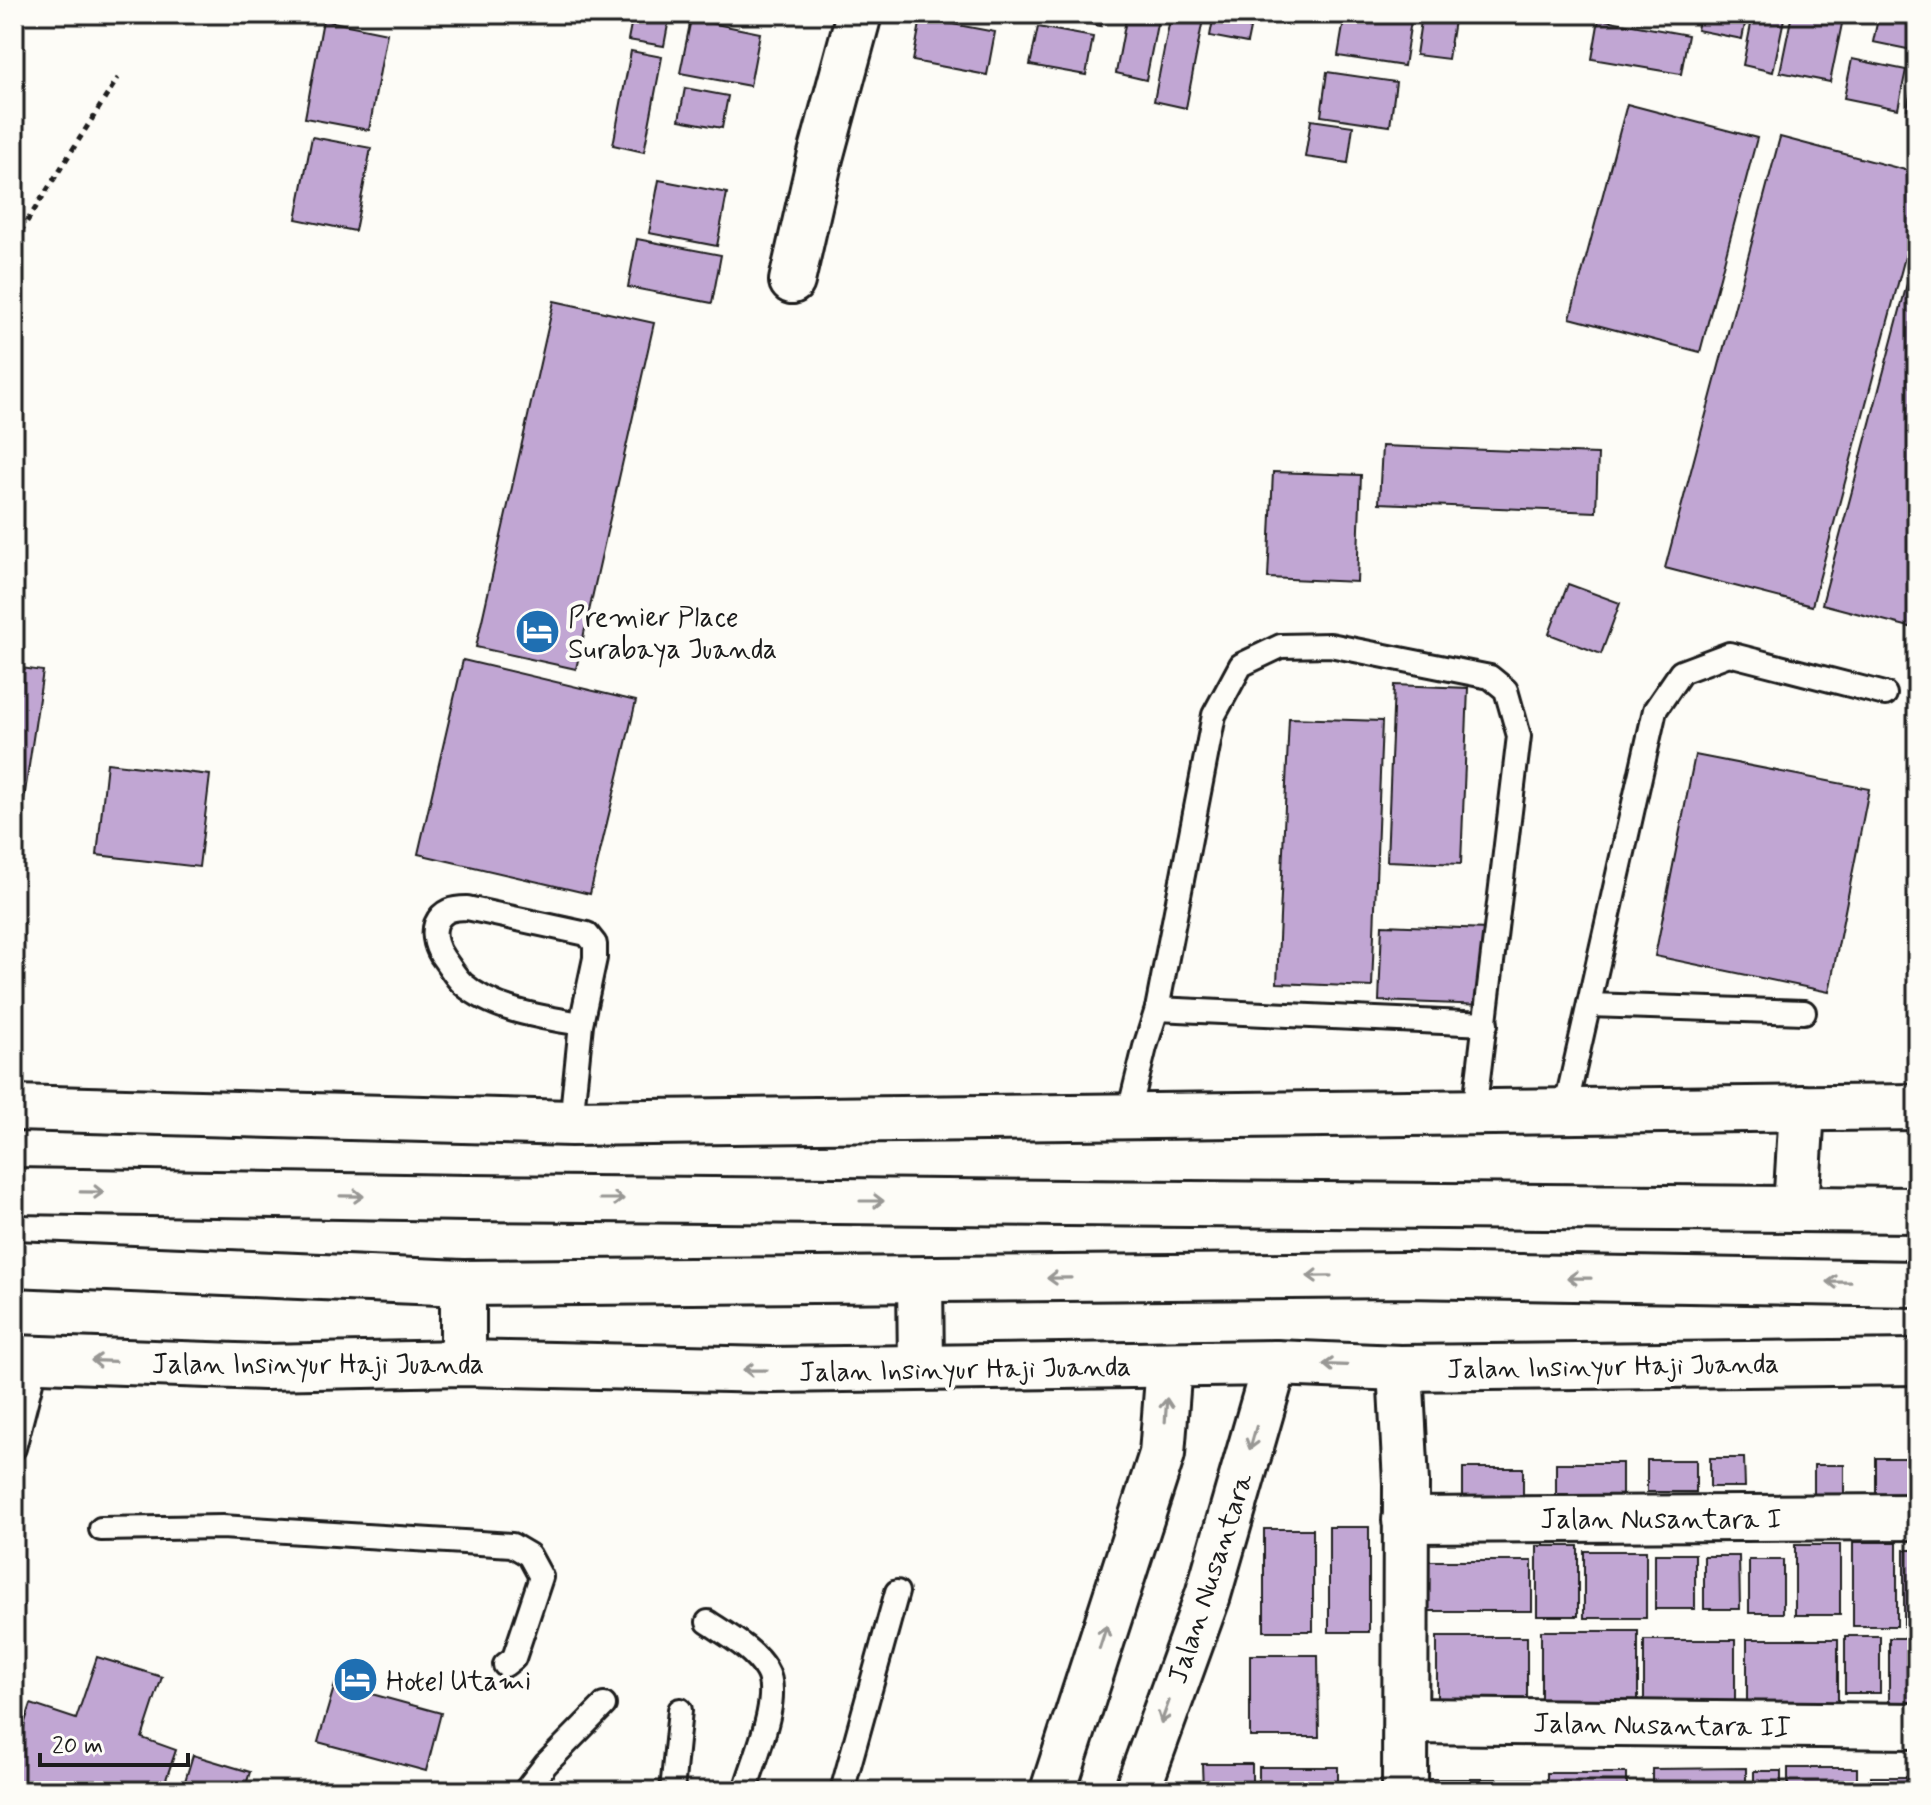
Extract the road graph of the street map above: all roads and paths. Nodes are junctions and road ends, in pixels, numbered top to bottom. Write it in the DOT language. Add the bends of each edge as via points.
graph roads {
  1 [pos="859,14"];
  2 [pos="118,78"];
  3 [pos="14,242"];
  4 [pos="792,281"];
  5 [pos="1885,694"];
  6 [pos="1589,1005"];
  7 [pos="1157,1009"];
  8 [pos="1804,1012"];
  9 [pos="581,1024"];
  10 [pos="1486,1024"];
  11 [pos="1916,1104"];
  12 [pos="14,1108"];
  13 [pos="1802,1108"];
  14 [pos="1565,1110"];
  15 [pos="1474,1113"];
  16 [pos="1128,1116"];
  17 [pos="571,1123"];
  18 [pos="14,1191"];
  19 [pos="1404,1205"];
  20 [pos="1796,1209"];
  21 [pos="1917,1210"];
  22 [pos="14,1264"];
  23 [pos="1406,1275"];
  24 [pos="920,1280"];
  25 [pos="463,1283"];
  26 [pos="1917,1284"];
  27 [pos="26,1358"];
  28 [pos="1917,1362"];
  29 [pos="463,1363"];
  30 [pos="1275,1363"];
  31 [pos="1169,1365"];
  32 [pos="921,1366"];
  33 [pos="1400,1368"];
  34 [pos="14,1448"];
  35 [pos="1917,1517"];
  36 [pos="1405,1520"];
  37 [pos="101,1529"];
  38 [pos="897,1592"];
  39 [pos="708,1622"];
  40 [pos="505,1665"];
  41 [pos="604,1705"];
  42 [pos="680,1710"];
  43 [pos="1407,1721"];
  44 [pos="1917,1726"];
  45 [pos="752,1789"];
  46 [pos="525,1791"];
  47 [pos="672,1791"];
  48 [pos="842,1791"];
  49 [pos="1053,1791"];
  50 [pos="1137,1791"];
  51 [pos="1405,1791"];
  1 -- 4 [label="main road"];
  2 -- 3 [label="path"];
  5 -- 6 [label="lane" via="1729,654 1681,672 1655,710"];
  6 -- 8 [label="lane"];
  6 -- 14 [label="lane"];
  7 -- 10 [label="lane"];
  7 -- 10 [label="lane" via="1214,715 1241,665 1281,646 1330,645 1490,677 1506,690 1519,736"];
  7 -- 16 [label="lane"];
  9 -- 9 [label="lane" via="530,1014 482,997 461,983 437,950 435,926 444,912 467,908 587,934 595,944 595,958"];
  9 -- 17 [label="lane"];
  10 -- 15 [label="lane"];
  11 -- 13 [label="main road"];
  12 -- 17 [label="main road"];
  13 -- 14 [label="main road"];
  13 -- 20 [label="main road"];
  14 -- 15 [label="main road"];
  15 -- 16 [label="main road"];
  16 -- 17 [label="main road"];
  18 -- 19 [label="main road, one-way"];
  19 -- 20 [label="main road"];
  19 -- 23 [label="main road"];
  20 -- 21 [label="main road"];
  22 -- 25 [label="main road"];
  23 -- 24 [label="main road, one-way"];
  26 -- 23 [label="main road, one-way"];
  24 -- 25 [label="main road"];
  24 -- 32 [label="main road"];
  25 -- 29 [label="main road"];
  29 -- 27 [label="main road, Jalan Insinyur Haji Juanda, one-way" via="264,1367"];
  27 -- 34 [label="lane"];
  28 -- 33 [label="main road, Jalan Insinyur Haji Juanda"];
  32 -- 29 [label="main road, Jalan Insinyur Haji Juanda, one-way" via="771,1370"];
  30 -- 31 [label="main road, Jalan Insinyur Haji Juanda"];
  33 -- 30 [label="main road, Jalan Insinyur Haji Juanda, one-way"];
  30 -- 50 [label="main road, Jalan Nusantara, one-way" via="1208,1595"];
  31 -- 32 [label="main road, Jalan Insinyur Haji Juanda"];
  49 -- 31 [label="main road, one-way" via="1162,1454"];
  33 -- 36 [label="main road"];
  35 -- 36 [label="main road, Jalan Nusantara I"];
  36 -- 43 [label="main road"];
  37 -- 40 [label="lane" via="222,1527 512,1545 529,1555 541,1577 514,1658"];
  38 -- 48 [label="lane"];
  39 -- 45 [label="lane" via="758,1660 773,1685"];
  41 -- 46 [label="lane"];
  42 -- 47 [label="lane"];
  43 -- 44 [label="main road, Jalan Nusantara II"];
  43 -- 51 [label="main road"];
}
